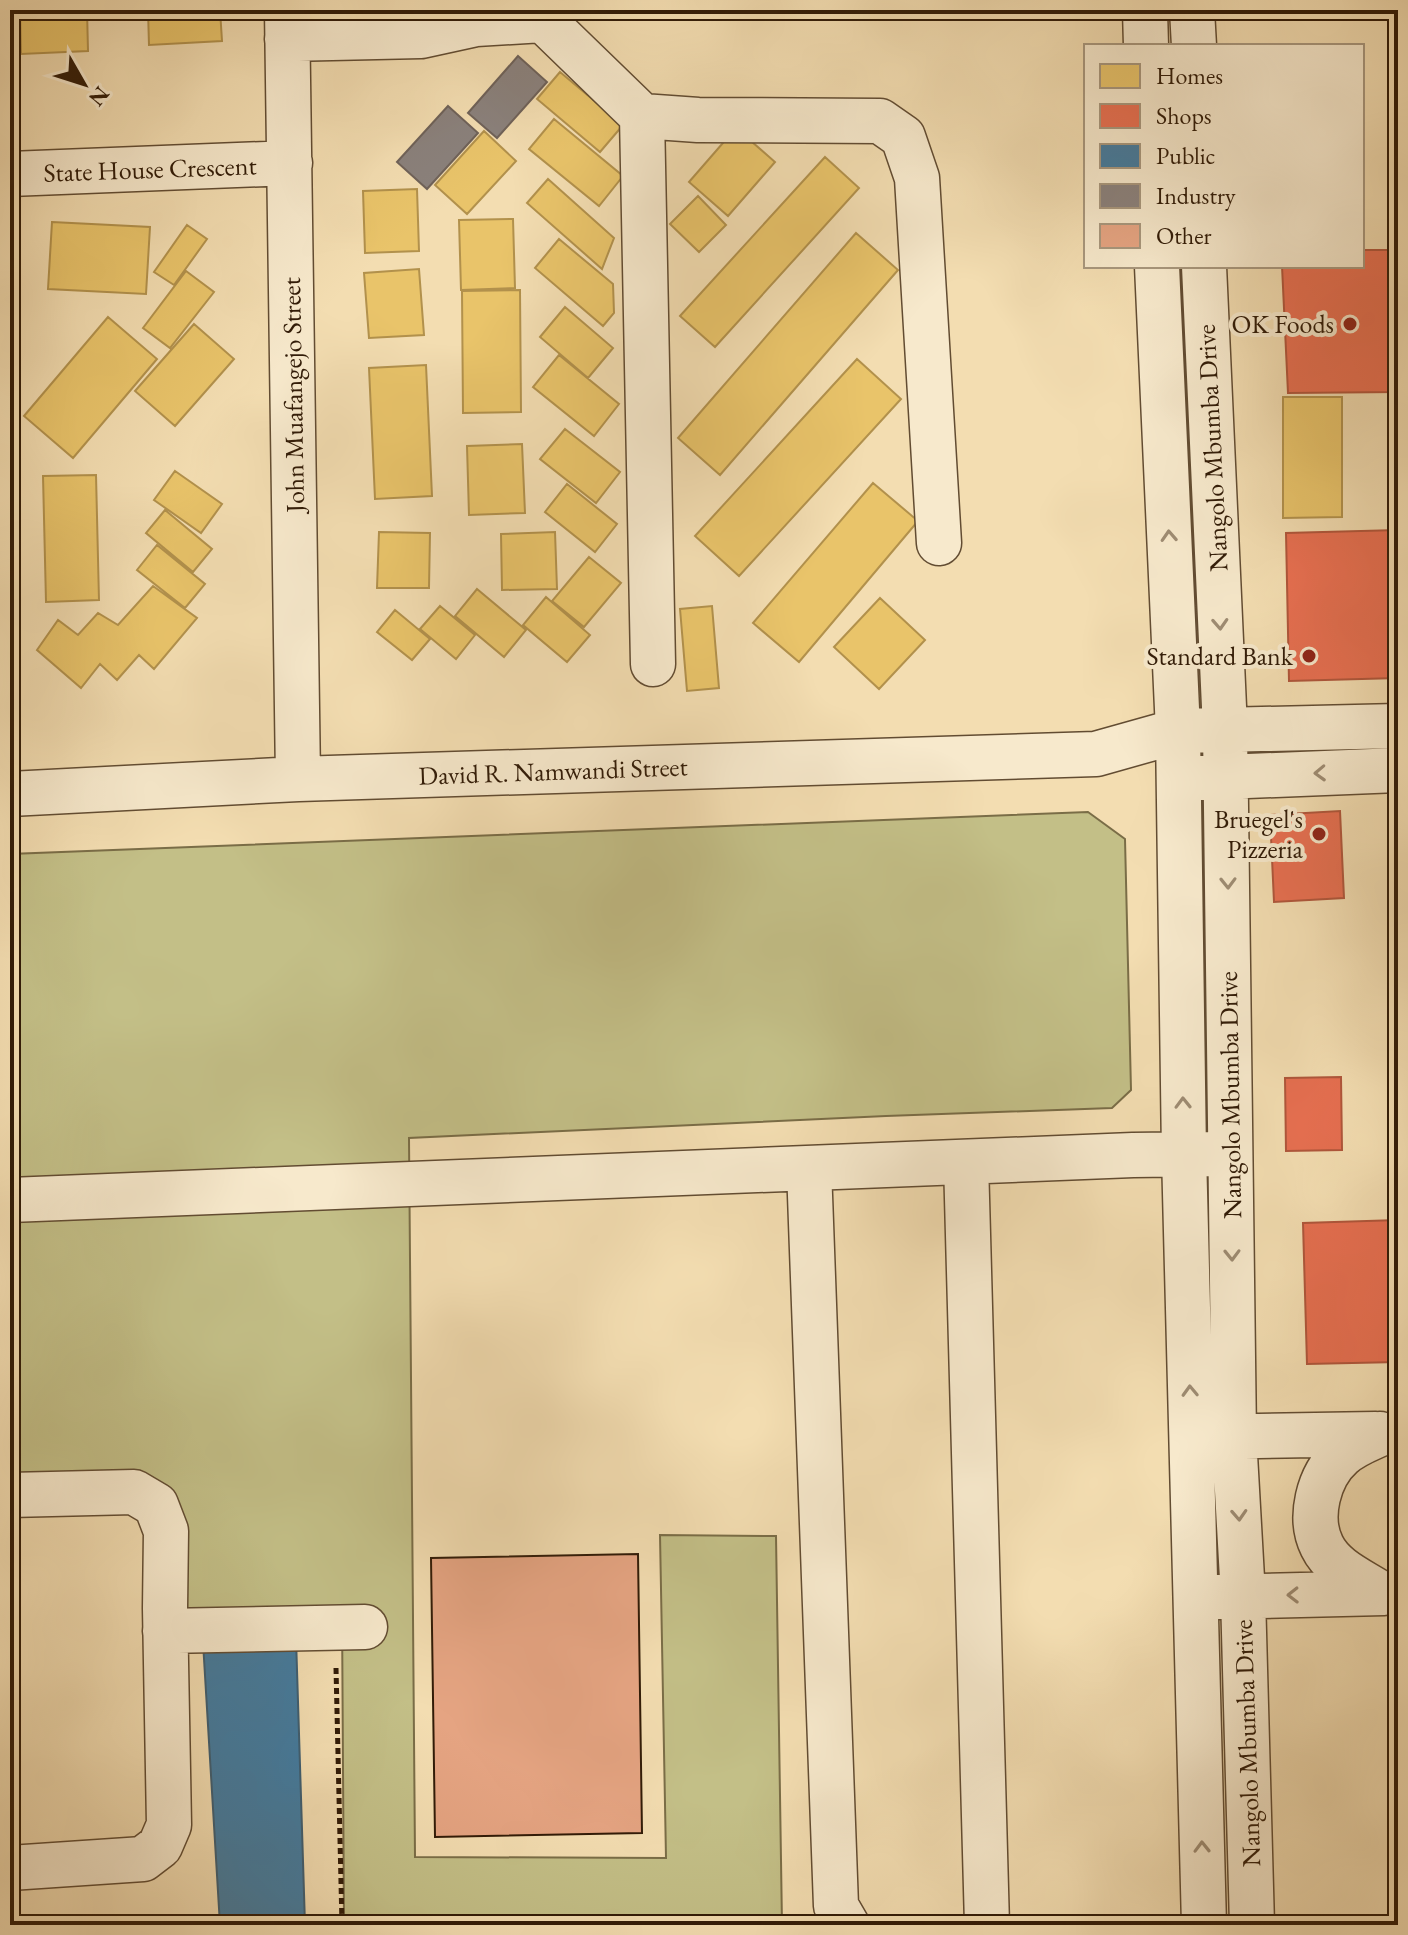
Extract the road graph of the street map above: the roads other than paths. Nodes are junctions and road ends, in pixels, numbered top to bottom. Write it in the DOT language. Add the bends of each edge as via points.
graph roads {
  1 [pos="1145,10"];
  2 [pos="1192,10"];
  3 [pos="386,23"];
  4 [pos="287,24"];
  5 [pos="1146,44"];
  6 [pos="1194,44"];
  7 [pos="642,116"];
  8 [pos="290,163"];
  9 [pos="10,174"];
  10 [pos="1157,268"];
  11 [pos="1204,268"];
  12 [pos="939,543"];
  13 [pos="653,664"];
  14 [pos="1398,726"];
  15 [pos="1225,729"];
  16 [pos="1178,731"];
  17 [pos="1096,754"];
  18 [pos="1398,770"];
  19 [pos="1227,778"];
  20 [pos="298,779"];
  21 [pos="1179,779"];
  22 [pos="10,794"];
  23 [pos="1184,1154"];
  24 [pos="1230,1155"];
  25 [pos="966,1162"];
  26 [pos="809,1168"];
  27 [pos="10,1200"];
  28 [pos="1389,1434"];
  29 [pos="1213,1437"];
  30 [pos="10,1495"];
  31 [pos="1389,1593"];
  32 [pos="1243,1596"];
  33 [pos="1196,1597"];
  34 [pos="350,1627"];
  35 [pos="165,1631"];
  36 [pos="10,1868"];
  37 [pos="847,1925"];
  38 [pos="987,1925"];
  39 [pos="1204,1925"];
  40 [pos="1252,1925"];
  1 -- 5 [label="street"];
  2 -- 6 [label="street"];
  3 -- 4 [label="street"];
  3 -- 7 [label="street" via="421,36 476,24 543,20"];
  4 -- 8 [label="street, John Muafangejo Street"];
  7 -- 12 [label="street" via="880,121 903,137 917,178"];
  7 -- 13 [label="street"];
  8 -- 9 [label="street, State House Crescent"];
  8 -- 20 [label="street, John Muafangejo Street"];
  16 -- 10 [label="street, Nangolo Mbumba Drive, one-way"];
  11 -- 15 [label="street, Nangolo Mbumba Drive, one-way"];
  14 -- 15 [label="street, David R. Namwandi Street"];
  15 -- 16 [label="street, David R. Namwandi Street"];
  15 -- 19 [label="street, Nangolo Mbumba Drive"];
  16 -- 17 [label="street, David R. Namwandi Street"];
  16 -- 21 [label="street, Nangolo Mbumba Drive"];
  17 -- 20 [label="street, David R. Namwandi Street"];
  17 -- 21 [label="street, David R. Namwandi Street"];
  18 -- 19 [label="street, David R. Namwandi Street, one-way"];
  19 -- 21 [label="street, David R. Namwandi Street"];
  19 -- 24 [label="street, Nangolo Mbumba Drive, one-way"];
  20 -- 22 [label="street, David R. Namwandi Street"];
  23 -- 21 [label="street, Nangolo Mbumba Drive, one-way"];
  23 -- 24 [label="street"];
  23 -- 25 [label="street"];
  29 -- 23 [label="street, Nangolo Mbumba Drive, one-way"];
  24 -- 29 [label="street, Nangolo Mbumba Drive, one-way"];
  25 -- 26 [label="street"];
  25 -- 38 [label="street"];
  26 -- 27 [label="street"];
  26 -- 37 [label="street" via="836,1906"];
  28 -- 29 [label="street"];
  28 -- 31 [label="street" via="1355,1445 1339,1457 1315,1508 1322,1546 1338,1567"];
  29 -- 32 [label="street, Nangolo Mbumba Drive, one-way"];
  29 -- 33 [label="street, Nangolo Mbumba Drive"];
  30 -- 35 [label="street" via="134,1492 156,1505 166,1531"];
  31 -- 32 [label="street, one-way"];
  32 -- 33 [label="street"];
  32 -- 40 [label="street, Nangolo Mbumba Drive"];
  39 -- 33 [label="street, Nangolo Mbumba Drive, one-way"];
  34 -- 35 [label="street"];
  35 -- 36 [label="street" via="169,1825 160,1846 143,1859"];
}
